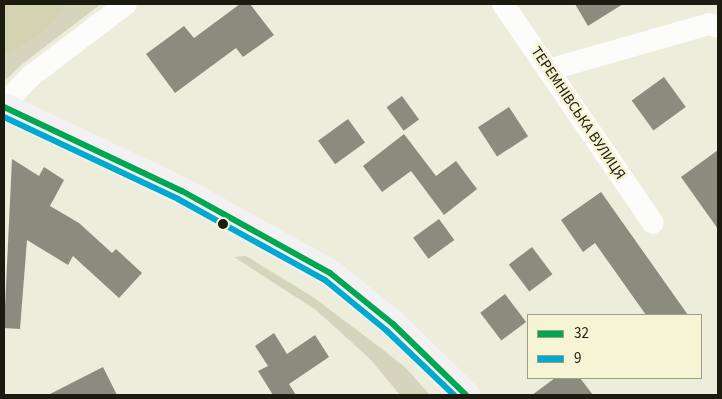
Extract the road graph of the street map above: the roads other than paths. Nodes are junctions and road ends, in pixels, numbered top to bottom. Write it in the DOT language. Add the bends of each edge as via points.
graph roads {
  1 [pos="126,4"];
  2 [pos="503,4"];
  3 [pos="718,27"];
  4 [pos="548,70"];
  5 [pos="4,106"];
  6 [pos="653,223"];
  7 [pos="466,395"];
  1 -- 5 [label="street" via="31,76"];
  2 -- 4 [label="street, ТЕРЕМНІВСЬКА ВУЛИЦЯ"];
  3 -- 4 [label="street" via="709,24"];
  4 -- 6 [label="street, ТЕРЕМНІВСЬКА ВУЛИЦЯ"];
  5 -- 7 [label="street" via="182,191 330,273 393,324"];
}
